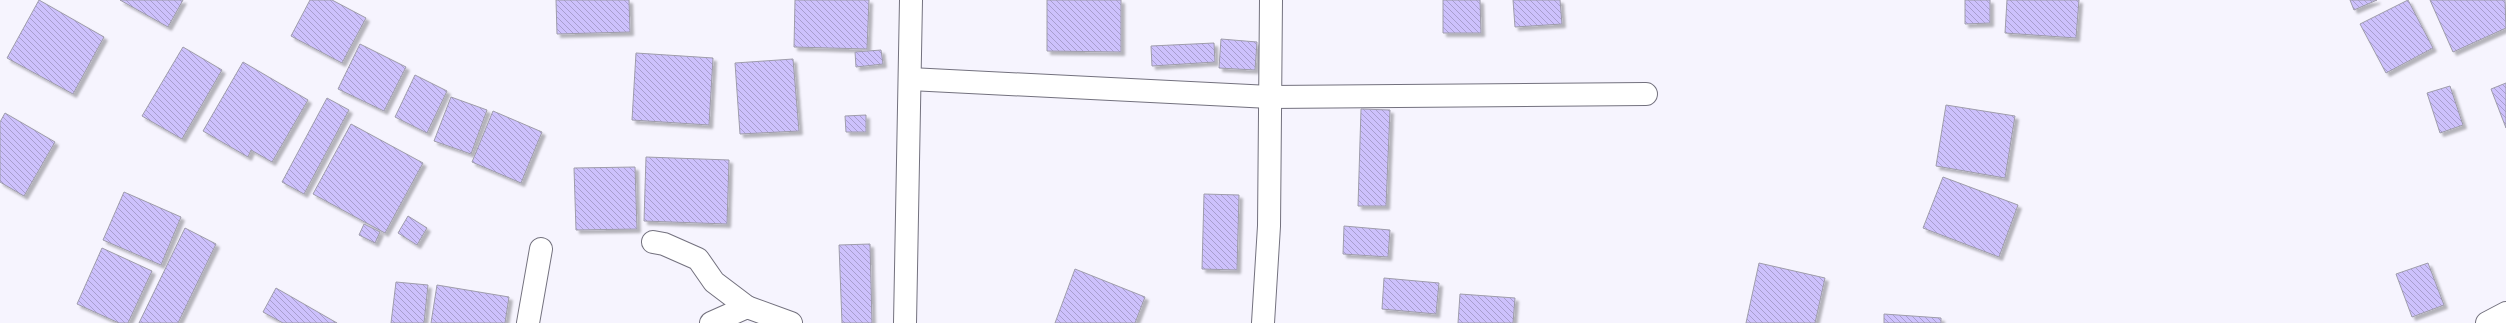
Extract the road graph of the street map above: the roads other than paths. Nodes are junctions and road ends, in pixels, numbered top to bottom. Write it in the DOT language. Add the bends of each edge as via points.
graph roads {
  1 [pos="911,0"];
  2 [pos="1271,0"];
  3 [pos="910,79"];
  4 [pos="1646,94"];
  5 [pos="1270,97"];
  6 [pos="652,242"];
  7 [pos="541,249"];
  8 [pos="747,307"];
  9 [pos="2506,313"];
  10 [pos="528,323"];
  11 [pos="711,323"];
  12 [pos="791,323"];
  13 [pos="905,323"];
  14 [pos="1263,323"];
  15 [pos="2487,323"];
  1 -- 3 [label="street"];
  2 -- 5 [label="street"];
  3 -- 5 [label="street"];
  3 -- 13 [label="street"];
  4 -- 5 [label="street"];
  5 -- 14 [label="street" via="1269,226"];
  6 -- 8 [label="street" via="664,244 698,259 714,282"];
  7 -- 10 [label="street"];
  8 -- 11 [label="street"];
  8 -- 12 [label="street"];
  9 -- 15 [label="street"];
}
